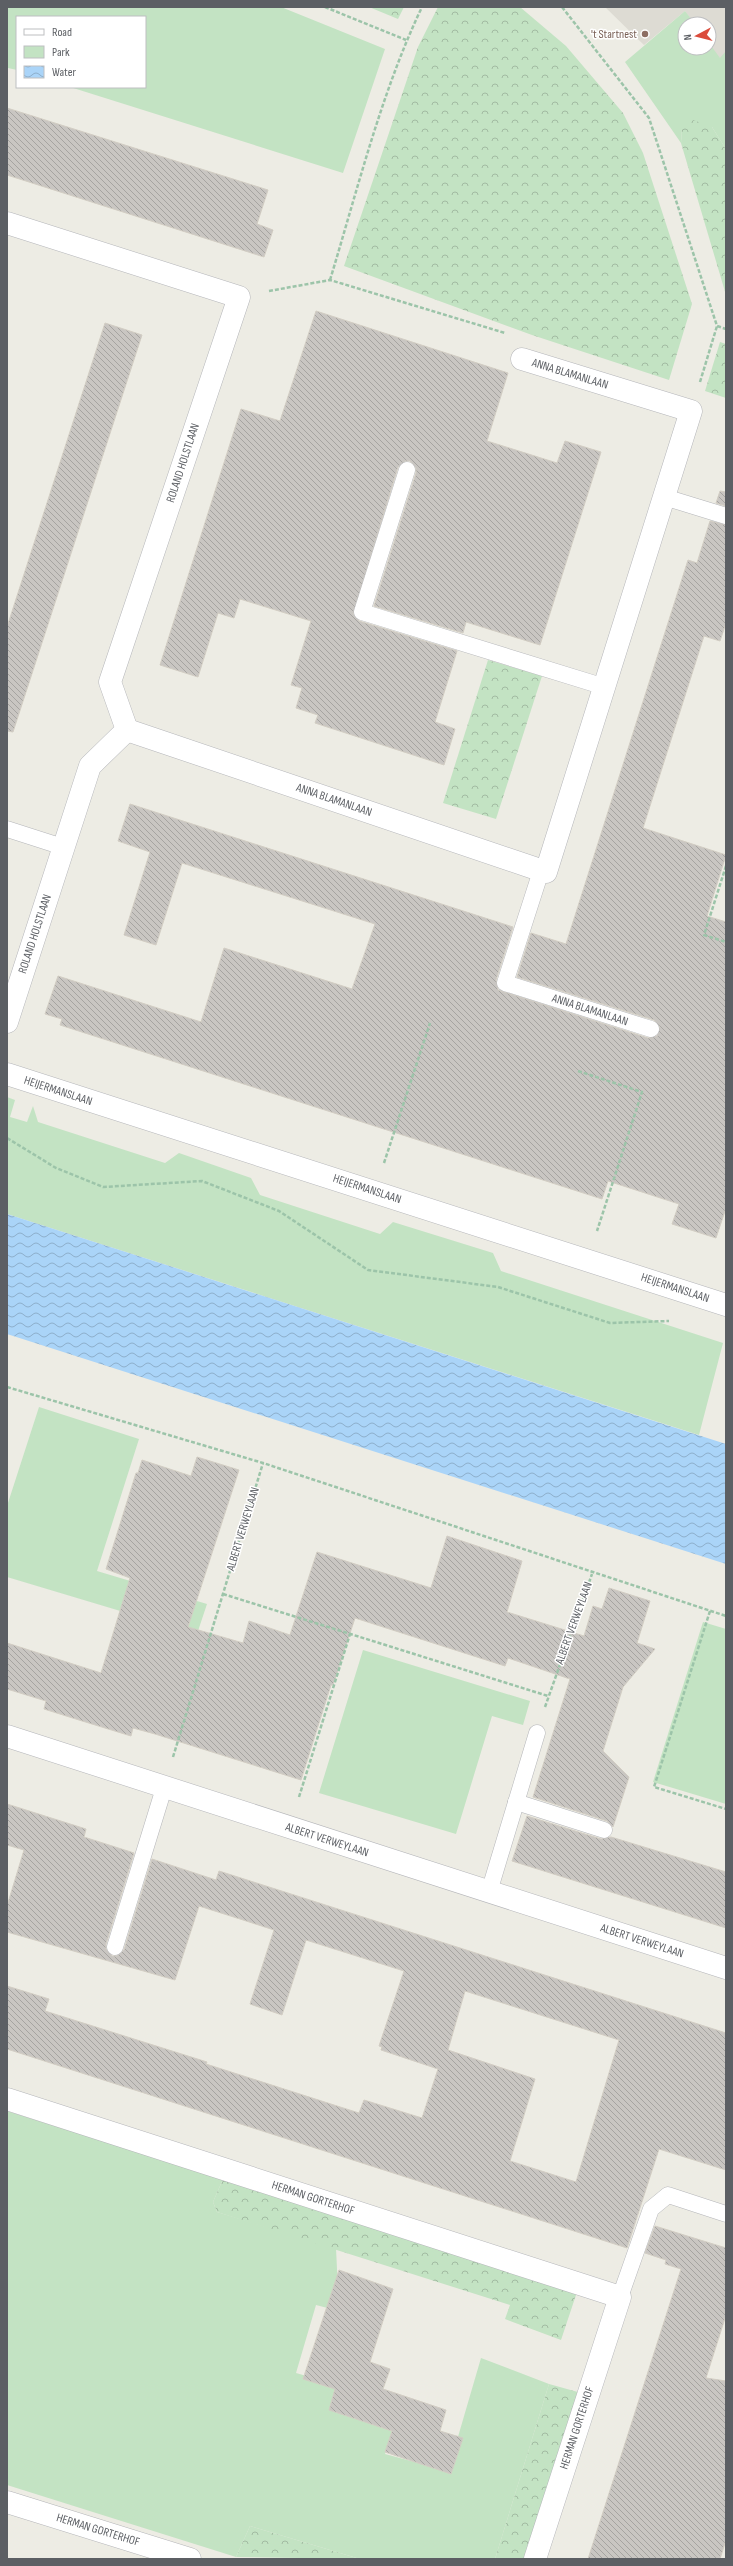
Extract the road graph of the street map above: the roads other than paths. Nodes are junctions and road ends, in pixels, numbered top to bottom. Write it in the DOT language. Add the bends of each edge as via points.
graph roads {
  1 [pos="7,224"];
  2 [pos="522,359"];
  3 [pos="407,470"];
  4 [pos="664,497"];
  5 [pos="726,516"];
  6 [pos="605,687"];
  7 [pos="127,730"];
  8 [pos="7,829"];
  9 [pos="63,847"];
  10 [pos="541,871"];
  11 [pos="7,1022"];
  12 [pos="651,1029"];
  13 [pos="7,1074"];
  14 [pos="719,1302"];
  15 [pos="537,1733"];
  16 [pos="7,1736"];
  17 [pos="164,1788"];
  18 [pos="516,1802"];
  19 [pos="604,1830"];
  20 [pos="489,1892"];
  21 [pos="114,1947"];
  22 [pos="726,1968"];
  23 [pos="7,2099"];
  24 [pos="726,2214"];
  25 [pos="620,2297"];
  26 [pos="7,2502"];
  27 [pos="190,2559"];
  28 [pos="535,2559"];
  1 -- 7 [label="street, ROLAND HOLSTLAAN" via="239,297 110,682"];
  2 -- 4 [label="street, ANNA BLAMANLAAN" via="691,411"];
  3 -- 6 [label="lane" via="362,612"];
  4 -- 5 [label="lane"];
  4 -- 6 [label="street, ANNA BLAMANLAAN"];
  6 -- 10 [label="street, ANNA BLAMANLAAN" via="546,872"];
  7 -- 9 [label="street, ROLAND HOLSTLAAN" via="90,766"];
  7 -- 10 [label="street, ANNA BLAMANLAAN"];
  8 -- 9 [label="lane"];
  9 -- 11 [label="street, ROLAND HOLSTLAAN"];
  10 -- 12 [label="lane, ANNA BLAMANLAAN" via="505,983"];
  13 -- 14 [label="street, HEIJERMANSLAAN"];
  15 -- 18 [label="lane"];
  16 -- 17 [label="street, ALBERT VERWEYLAAN"];
  17 -- 20 [label="street, ALBERT VERWEYLAAN"];
  17 -- 21 [label="lane"];
  18 -- 19 [label="lane"];
  18 -- 20 [label="lane"];
  20 -- 22 [label="street, ALBERT VERWEYLAAN"];
  23 -- 25 [label="street, HERMAN GORTERHOF"];
  24 -- 25 [label="lane, HERMAN GORTERHOF" via="668,2195 651,2209"];
  25 -- 28 [label="street, HERMAN GORTERHOF"];
  26 -- 27 [label="street, HERMAN GORTERHOF"];
}
